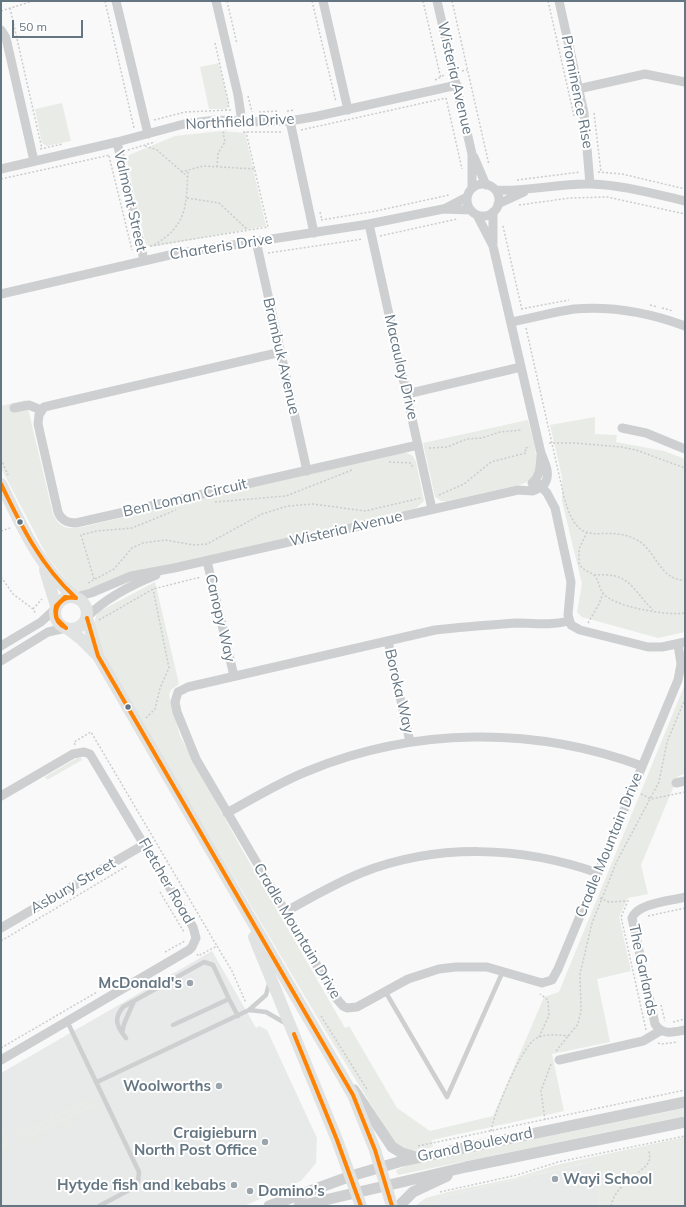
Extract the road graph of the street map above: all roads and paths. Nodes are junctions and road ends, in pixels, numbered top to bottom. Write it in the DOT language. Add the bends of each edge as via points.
graph roads {
  1 [pos="33,1"];
  2 [pos="105,1"];
  3 [pos="116,1"];
  4 [pos="216,1"];
  5 [pos="312,1"];
  6 [pos="323,1"];
  7 [pos="423,1"];
  8 [pos="437,1"];
  9 [pos="452,1"];
  10 [pos="559,1"];
  11 [pos="10,8"];
  12 [pos="1,10"];
  13 [pos="1,30"];
  14 [pos="214,38"];
  15 [pos="685,82"];
  16 [pos="457,85"];
  17 [pos="443,88"];
  18 [pos="578,89"];
  19 [pos="336,102"];
  20 [pos="226,110"];
  21 [pos="348,110"];
  22 [pos="290,121"];
  23 [pos="242,122"];
  24 [pos="134,128"];
  25 [pos="219,130"];
  26 [pos="226,130"];
  27 [pos="233,131"];
  28 [pos="239,131"];
  29 [pos="148,134"];
  30 [pos="117,142"];
  31 [pos="156,142"];
  32 [pos="145,146"];
  33 [pos="42,149"];
  34 [pos="119,153"];
  35 [pos="472,154"];
  36 [pos="34,161"];
  37 [pos="217,167"];
  38 [pos="1,169"];
  39 [pos="255,169"];
  40 [pos="188,170"];
  41 [pos="181,172"];
  42 [pos="580,172"];
  43 [pos="188,177"];
  44 [pos="473,178"];
  45 [pos="1,180"];
  46 [pos="485,180"];
  47 [pos="590,184"];
  48 [pos="472,188"];
  49 [pos="503,194"];
  50 [pos="449,195"];
  51 [pos="467,197"];
  52 [pos="187,198"];
  53 [pos="685,201"];
  54 [pos="495,208"];
  55 [pos="443,209"];
  56 [pos="474,212"];
  57 [pos="685,214"];
  58 [pos="463,218"];
  59 [pos="501,220"];
  60 [pos="312,221"];
  61 [pos="369,224"];
  62 [pos="248,230"];
  63 [pos="314,233"];
  64 [pos="372,238"];
  65 [pos="256,241"];
  66 [pos="493,246"];
  67 [pos="259,255"];
  68 [pos="144,260"];
  69 [pos="1,294"];
  70 [pos="524,319"];
  71 [pos="511,322"];
  72 [pos="685,326"];
  73 [pos="281,352"];
  74 [pos="521,367"];
  75 [pos="407,394"];
  76 [pos="14,408"];
  77 [pos="41,410"];
  78 [pos="622,428"];
  79 [pos="521,430"];
  80 [pos="552,442"];
  81 [pos="418,445"];
  82 [pos="429,448"];
  83 [pos="540,449"];
  84 [pos="685,449"];
  85 [pos="1,459"];
  86 [pos="386,462"];
  87 [pos="685,468"];
  88 [pos="357,469"];
  89 [pos="307,471"];
  90 [pos="414,476"];
  91 [pos="5,480"];
  92 [pos="535,480"];
  93 [pos="542,488"];
  94 [pos="518,490"];
  95 [pos="430,497"];
  96 [pos="213,502"];
  97 [pos="432,509"];
  98 [pos="177,510"];
  99 [pos="1,531"];
  100 [pos="587,532"];
  101 [pos="13,533"];
  102 [pos="42,561"];
  103 [pos="207,561"];
  104 [pos="174,568"];
  105 [pos="594,575"];
  106 [pos="1,577"];
  107 [pos="94,580"];
  108 [pos="685,580"];
  109 [pos="153,589"];
  110 [pos="603,593"];
  111 [pos="91,594"];
  112 [pos="75,597"];
  113 [pos="56,608"];
  114 [pos="653,610"];
  115 [pos="685,613"];
  116 [pos="87,617"];
  117 [pos="569,621"];
  118 [pos="41,622"];
  119 [pos="67,628"];
  120 [pos="586,631"];
  121 [pos="388,641"];
  122 [pos="681,643"];
  123 [pos="1,646"];
  124 [pos="98,656"];
  125 [pos="1,661"];
  126 [pos="234,676"];
  127 [pos="685,699"];
  128 [pos="685,707"];
  129 [pos="680,708"];
  130 [pos="146,718"];
  131 [pos="410,742"];
  132 [pos="642,766"];
  133 [pos="632,789"];
  134 [pos="685,792"];
  135 [pos="1,796"];
  136 [pos="652,799"];
  137 [pos="228,813"];
  138 [pos="145,844"];
  139 [pos="128,865"];
  140 [pos="598,873"];
  141 [pos="236,895"];
  142 [pos="685,897"];
  143 [pos="685,908"];
  144 [pos="285,912"];
  145 [pos="644,918"];
  146 [pos="1,928"];
  147 [pos="1,941"];
  148 [pos="190,943"];
  149 [pos="162,954"];
  150 [pos="503,971"];
  151 [pos="270,977"];
  152 [pos="385,990"];
  153 [pos="97,992"];
  154 [pos="540,994"];
  155 [pos="135,999"];
  156 [pos="229,999"];
  157 [pos="661,1004"];
  158 [pos="249,1010"];
  159 [pos="238,1016"];
  160 [pos="685,1019"];
  161 [pos="67,1021"];
  162 [pos="173,1026"];
  163 [pos="291,1028"];
  164 [pos="685,1030"];
  165 [pos="660,1031"];
  166 [pos="122,1033"];
  167 [pos="569,1036"];
  168 [pos="539,1037"];
  169 [pos="126,1038"];
  170 [pos="1,1048"];
  171 [pos="556,1056"];
  172 [pos="1,1060"];
  173 [pos="336,1065"];
  174 [pos="97,1082"];
  175 [pos="685,1090"];
  176 [pos="685,1102"];
  177 [pos="685,1122"];
  178 [pos="491,1131"];
  179 [pos="685,1136"];
  180 [pos="649,1151"];
  181 [pos="416,1158"];
  182 [pos="381,1167"];
  183 [pos="466,1167"];
  184 [pos="351,1176"];
  185 [pos="386,1185"];
  186 [pos="357,1192"];
  187 [pos="439,1192"];
  188 [pos="99,1206"];
  189 [pos="269,1206"];
  190 [pos="299,1206"];
  191 [pos="361,1206"];
  192 [pos="392,1206"];
  193 [pos="399,1206"];
  194 [pos="611,1206"];
  1 -- 11 [label="path"];
  2 -- 24 [label="path"];
  3 -- 29 [label="street"];
  4 -- 23 [label="street"];
  5 -- 19 [label="path"];
  6 -- 21 [label="street"];
  7 -- 17 [label="path"];
  8 -- 16 [label="street, Wisteria Avenue"];
  9 -- 46 [label="path" via="491,175"];
  10 -- 18 [label="street, Prominence Rise"];
  11 -- 12 [label="path"];
  11 -- 33 [label="path"];
  13 -- 36 [label="street" via="6,38"];
  14 -- 20 [label="path" via="230,105"];
  15 -- 18 [label="street" via="645,74"];
  16 -- 17 [label="street, Northfield Drive"];
  16 -- 35 [label="street, Wisteria Avenue"];
  17 -- 21 [label="street, Northfield Drive"];
  17 -- 44 [label="path" via="465,181"];
  18 -- 47 [label="street, Prominence Rise" via="587,136"];
  21 -- 22 [label="street, Northfield Drive"];
  22 -- 23 [label="street, Northfield Drive"];
  22 -- 60 [label="street"];
  23 -- 29 [label="street, Northfield Drive" via="200,121"];
  25 -- 26 [label="path"];
  26 -- 27 [label="path"];
  26 -- 37 [label="path" via="223,133 225,142 218,153"];
  28 -- 39 [label="path" via="246,132"];
  29 -- 30 [label="street, Northfield Drive"];
  30 -- 34 [label="street, Valmont Street"];
  30 -- 36 [label="street, Northfield Drive"];
  31 -- 32 [label="path"];
  32 -- 34 [label="path"];
  32 -- 41 [label="path" via="157,150"];
  34 -- 45 [label="path"];
  34 -- 68 [label="street, Valmont Street"];
  35 -- 44 [label="street, Wisteria Avenue"];
  35 -- 46 [label="street, Wisteria Avenue"];
  36 -- 38 [label="street, Northfield Drive"];
  37 -- 39 [label="path"];
  37 -- 40 [label="path" via="203,166"];
  39 -- 62 [label="path" via="268,228"];
  40 -- 41 [label="path"];
  40 -- 43 [label="path"];
  41 -- 43 [label="path"];
  42 -- 49 [label="path" via="503,183"];
  43 -- 52 [label="path"];
  44 -- 48 [label="street, Wisteria Avenue"];
  46 -- 48 [label="street"];
  46 -- 49 [label="street"];
  47 -- 49 [label="street" via="552,186"];
  47 -- 53 [label="street" via="626,188"];
  48 -- 51 [label="street"];
  49 -- 54 [label="street"];
  49 -- 54 [label="street"];
  49 -- 57 [label="path" via="509,207 556,199 607,197"];
  50 -- 60 [label="path" via="376,211"];
  51 -- 55 [label="street, Charteris Drive"];
  51 -- 56 [label="street"];
  52 -- 62 [label="path" via="218,203"];
  52 -- 62 [label="path" via="179,224 164,239 152,246"];
  54 -- 56 [label="street" via="483,216"];
  54 -- 66 [label="street"];
  55 -- 56 [label="street, Charteris Drive"];
  55 -- 61 [label="street, Charteris Drive"];
  56 -- 66 [label="street"];
  58 -- 64 [label="path"];
  59 -- 70 [label="path"];
  60 -- 63 [label="street"];
  61 -- 63 [label="street, Charteris Drive"];
  61 -- 64 [label="street, Macaulay Drive"];
  63 -- 65 [label="street, Charteris Drive"];
  64 -- 67 [label="path"];
  64 -- 75 [label="street, Macaulay Drive"];
  65 -- 67 [label="street, Brambuk Avenue"];
  65 -- 68 [label="street, Charteris Drive"];
  66 -- 71 [label="street"];
  67 -- 73 [label="street, Brambuk Avenue"];
  68 -- 69 [label="street, Charteris Drive"];
  70 -- 71 [label="street"];
  70 -- 72 [label="street" via="575,309 613,310 654,316"];
  70 -- 80 [label="path"];
  71 -- 74 [label="street"];
  73 -- 77 [label="street" via="53,404"];
  73 -- 89 [label="street, Brambuk Avenue"];
  74 -- 75 [label="street"];
  74 -- 83 [label="street"];
  75 -- 81 [label="street, Macaulay Drive"];
  76 -- 77 [label="street" via="29,405"];
  77 -- 89 [label="street, Ben Loman Circuit" via="38,424 58,512 61,518 68,522 76,523"];
  78 -- 84 [label="street" via="646,433"];
  79 -- 82 [label="path" via="467,439 450,446"];
  80 -- 83 [label="path"];
  80 -- 87 [label="path" via="629,448"];
  80 -- 100 [label="path" via="567,509 578,528"];
  81 -- 89 [label="street, Ben Loman Circuit"];
  81 -- 95 [label="street, Macaulay Drive"];
  83 -- 92 [label="street" via="540,472"];
  83 -- 93 [label="street" via="548,474"];
  83 -- 95 [label="path" via="526,448 526,453 491,462 464,484"];
  85 -- 91 [label="path"];
  86 -- 90 [label="path" via="411,463"];
  88 -- 96 [label="path" via="286,496"];
  91 -- 102 [label="main road"];
  92 -- 93 [label="street"];
  92 -- 94 [label="street, Wisteria Avenue"];
  93 -- 94 [label="street, Wisteria Avenue" via="533,491"];
  93 -- 117 [label="street" via="555,508 570,576"];
  94 -- 97 [label="street, Wisteria Avenue"];
  95 -- 97 [label="street, Macaulay Drive"];
  95 -- 107 [label="path" via="364,511 313,504 288,506 262,514 207,544 194,545 165,540 138,545 126,554 114,569"];
  97 -- 103 [label="street, Wisteria Avenue"];
  98 -- 107 [label="path" via="132,528 97,530 81,535"];
  99 -- 101 [label="path" via="10,528"];
  100 -- 105 [label="path" via="579,549 579,563 587,572"];
  100 -- 108 [label="path" via="622,536 638,541 667,574"];
  102 -- 112 [label="main road" via="62,587"];
  102 -- 113 [label="main road"];
  103 -- 104 [label="street, Wisteria Avenue"];
  103 -- 126 [label="street, Canopy Way"];
  104 -- 111 [label="street, Wisteria Avenue" via="130,576"];
  104 -- 116 [label="street, Wisteria Avenue" via="146,579 117,595 98,606"];
  105 -- 110 [label="path"];
  105 -- 114 [label="path" via="613,575 627,581"];
  106 -- 118 [label="path" via="13,594 33,609"];
  107 -- 111 [label="path" via="86,585"];
  109 -- 130 [label="path" via="169,668 160,688 155,709"];
  110 -- 114 [label="path" via="624,606"];
  110 -- 120 [label="path"];
  111 -- 112 [label="street, Wisteria Avenue"];
  112 -- 113 [label="main road" via="62,600"];
  112 -- 116 [label="main road" via="86,607"];
  113 -- 118 [label="street"];
  113 -- 119 [label="main road" via="56,618"];
  114 -- 115 [label="path" via="671,614"];
  116 -- 119 [label="main road" via="81,625"];
  116 -- 124 [label="main road"];
  117 -- 120 [label="street" via="575,628"];
  117 -- 121 [label="street, Cradle Mountain Drive" via="549,625 519,623 435,630"];
  118 -- 123 [label="street"];
  119 -- 124 [label="main road"];
  119 -- 125 [label="street" via="48,632"];
  120 -- 122 [label="street" via="648,647"];
  121 -- 126 [label="street, Cradle Mountain Drive"];
  121 -- 131 [label="street, Boroka Way"];
  122 -- 132 [label="street, Cradle Mountain Drive" via="678,680"];
  124 -- 141 [label="main road"];
  126 -- 137 [label="street, Cradle Mountain Drive" via="184,688 178,692 175,702 191,749"];
  127 -- 129 [label="path"];
  128 -- 129 [label="path"];
  129 -- 136 [label="path" via="667,742 661,776"];
  131 -- 132 [label="street" via="460,736 531,739 584,748"];
  131 -- 137 [label="street" via="355,754 308,771"];
  132 -- 133 [label="street, Cradle Mountain Drive"];
  133 -- 136 [label="path"];
  133 -- 140 [label="street, Cradle Mountain Drive"];
  134 -- 136 [label="path"];
  135 -- 138 [label="street, Fletcher Road" via="73,754 87,752 94,759"];
  136 -- 167 [label="path" via="617,861 592,923 580,974 580,1018"];
  137 -- 144 [label="street, Cradle Mountain Drive"];
  138 -- 146 [label="street, Asbury Street"];
  138 -- 148 [label="street, Fletcher Road" via="193,927 196,938"];
  139 -- 147 [label="path"];
  140 -- 144 [label="street" via="565,862 524,854 482,851 442,853 406,859 360,873"];
  140 -- 150 [label="street, Cradle Mountain Drive" via="552,980 542,983"];
  141 -- 151 [label="main road"];
  141 -- 173 [label="main road"];
  142 -- 165 [label="street, The Garlands" via="640,908 632,918 655,1024"];
  143 -- 145 [label="path"];
  144 -- 152 [label="street, Cradle Mountain Drive" via="338,1003 348,1008 357,1006"];
  148 -- 149 [label="path"];
  148 -- 158 [label="path" via="198,956 218,946"];
  148 -- 161 [label="street"];
  150 -- 152 [label="street, Cradle Mountain Drive" via="472,967 439,970 408,979"];
  150 -- 152 [label="lane" via="447,1097"];
  151 -- 158 [label="lane" via="266,994"];
  151 -- 163 [label="main road"];
  153 -- 170 [label="path"];
  154 -- 168 [label="path" via="548,1000 549,1011"];
  155 -- 156 [label="lane" via="207,962 213,965"];
  155 -- 166 [label="lane"];
  155 -- 166 [label="lane" via="123,1007 117,1018 117,1025"];
  156 -- 159 [label="lane"];
  156 -- 162 [label="lane"];
  157 -- 160 [label="path" via="664,1019 669,1022"];
  158 -- 159 [label="lane"];
  158 -- 163 [label="lane" via="266,1012"];
  159 -- 174 [label="lane"];
  161 -- 172 [label="street"];
  161 -- 174 [label="lane"];
  163 -- 184 [label="main road"];
  164 -- 165 [label="street, The Garlands"];
  165 -- 171 [label="street" via="643,1041"];
  166 -- 169 [label="lane"];
  167 -- 168 [label="path"];
  167 -- 171 [label="path"];
  168 -- 178 [label="path" via="531,1042 521,1055"];
  171 -- 175 [label="path" via="541,1091 545,1120"];
  173 -- 181 [label="street" via="392,1147"];
  173 -- 182 [label="main road" via="360,1112"];
  174 -- 188 [label="lane" via="139,1172 135,1187"];
  176 -- 181 [label="street, Grand Boulevard"];
  177 -- 183 [label="street, Grand Boulevard"];
  179 -- 187 [label="path" via="558,1162 517,1175"];
  180 -- 194 [label="path" via="650,1159 647,1165 616,1193"];
  181 -- 182 [label="street, Grand Boulevard"];
  182 -- 184 [label="street, Grand Boulevard"];
  182 -- 185 [label="main road"];
  183 -- 185 [label="street, Grand Boulevard"];
  183 -- 193 [label="street" via="413,1192"];
  184 -- 186 [label="main road"];
  184 -- 189 [label="street, Grand Boulevard"];
  185 -- 186 [label="street, Grand Boulevard"];
  185 -- 192 [label="main road"];
  186 -- 190 [label="street, Grand Boulevard"];
  186 -- 191 [label="main road"];
}
